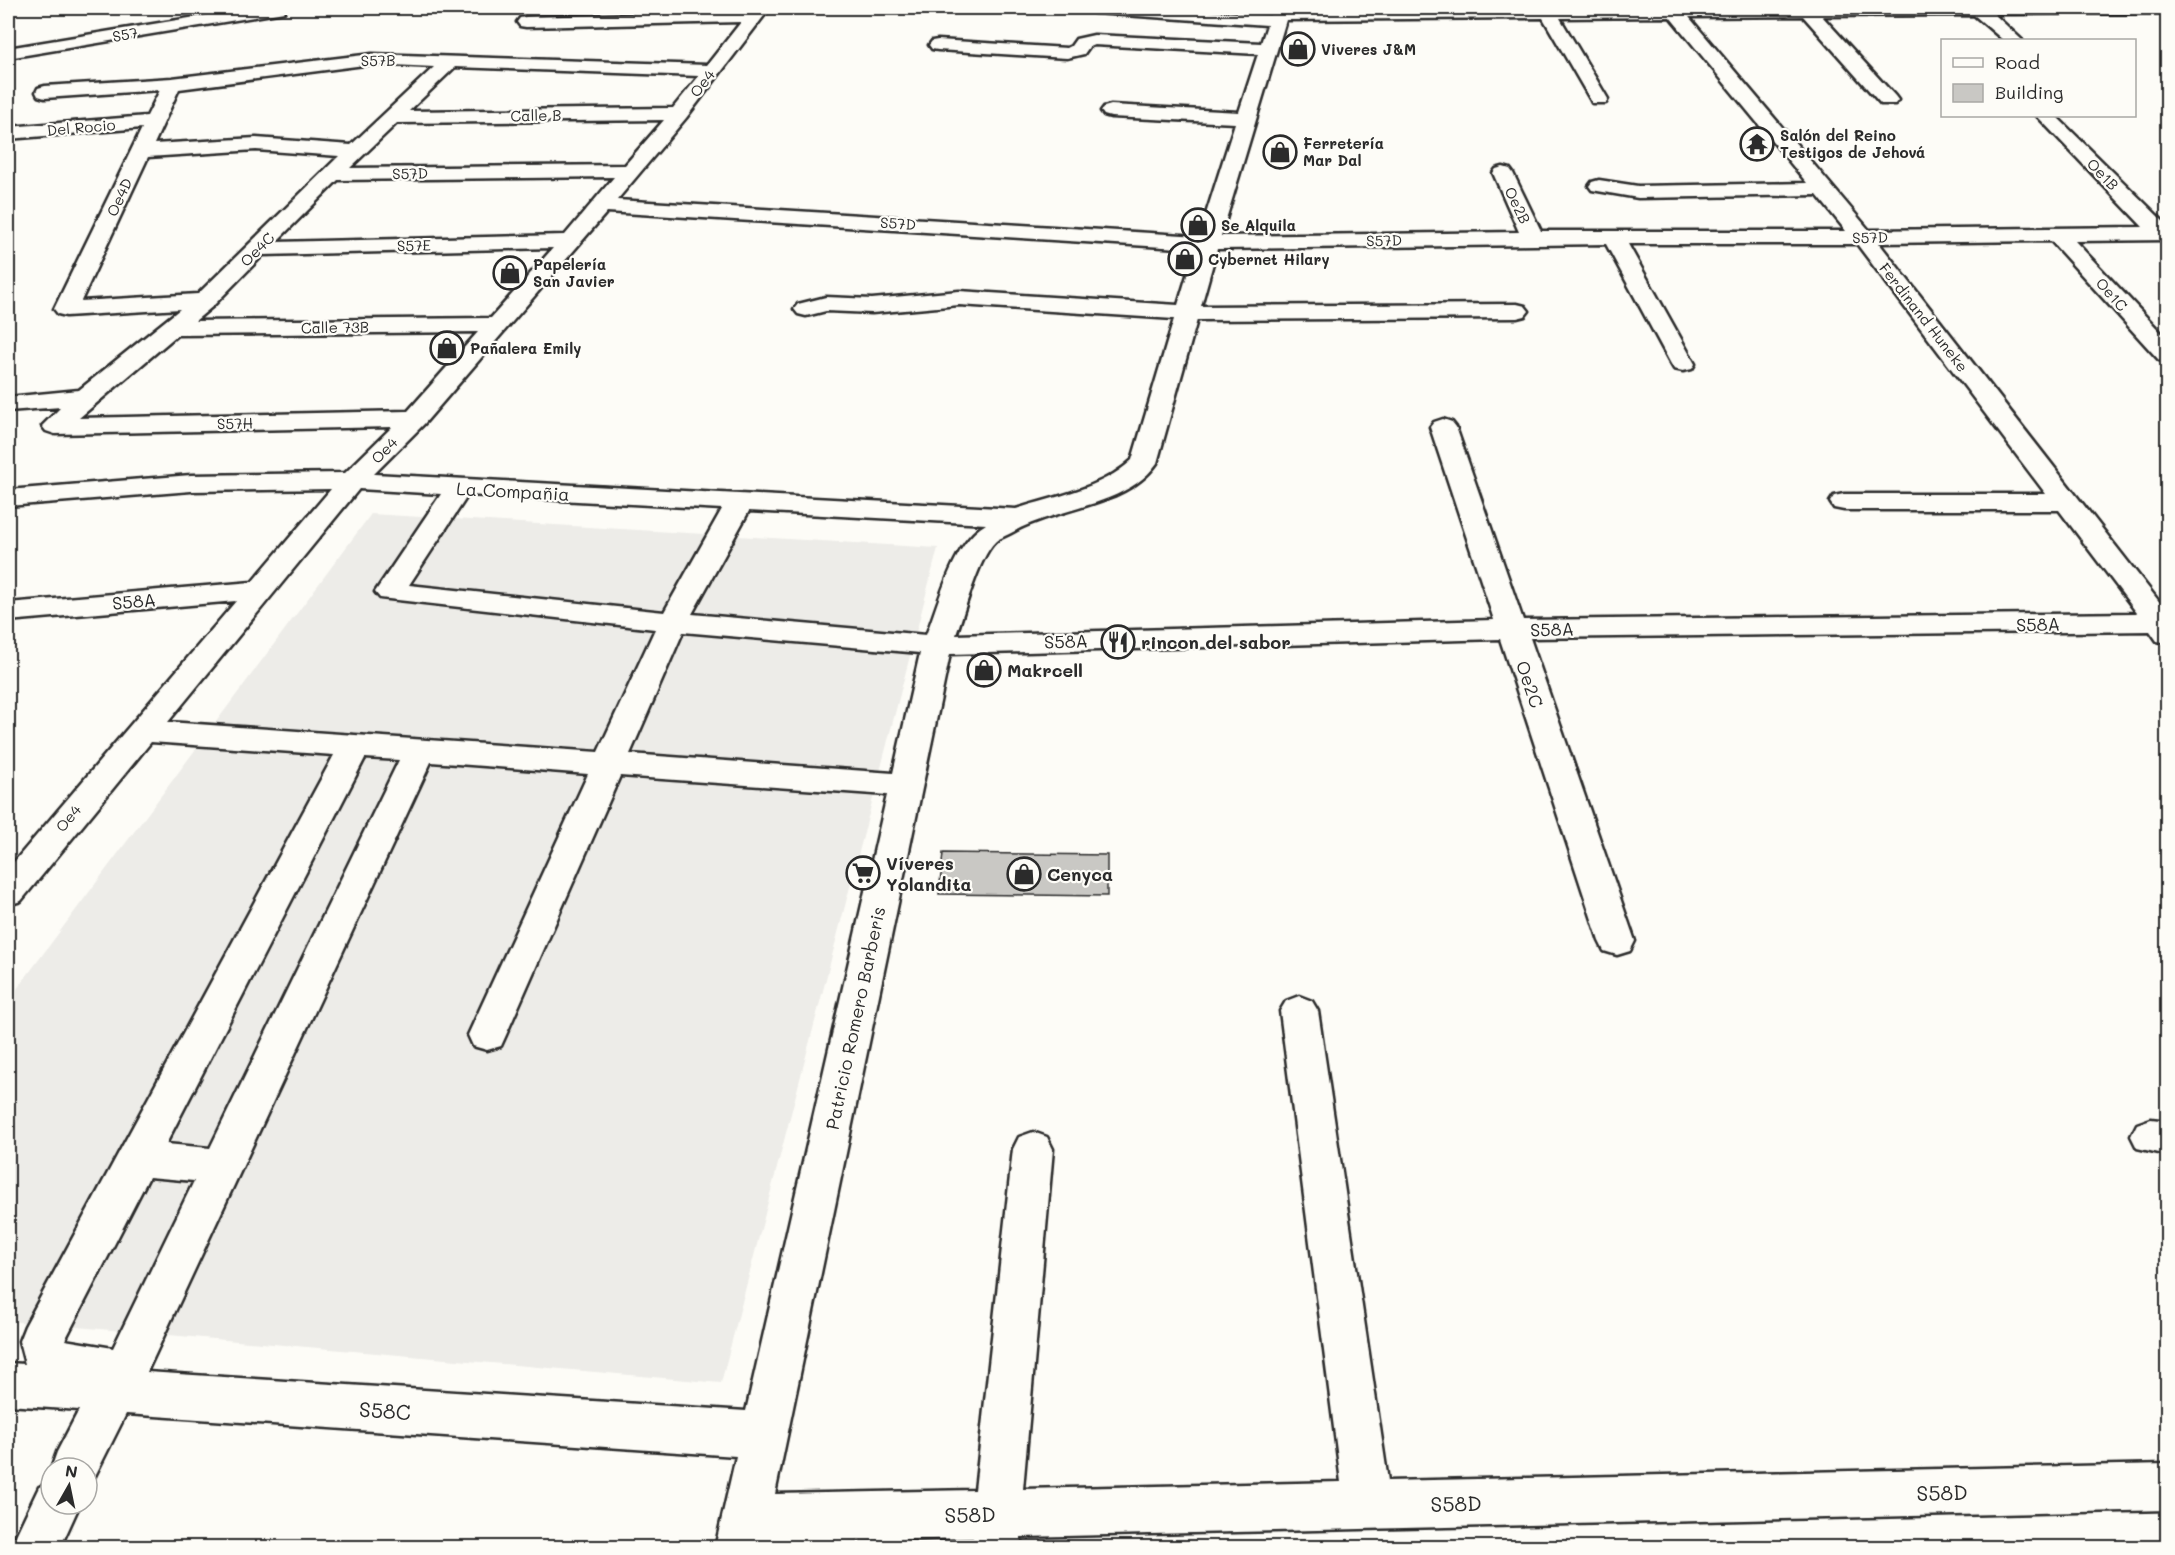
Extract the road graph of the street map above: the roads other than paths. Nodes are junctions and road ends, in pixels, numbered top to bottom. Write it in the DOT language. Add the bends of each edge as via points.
graph roads {
  1 [pos="278,8"];
  2 [pos="1095,8"];
  3 [pos="2009,8"];
  4 [pos="2159,8"];
  5 [pos="1674,9"];
  6 [pos="1978,9"];
  7 [pos="1808,11"];
  8 [pos="758,12"];
  9 [pos="1548,12"];
  10 [pos="114,15"];
  11 [pos="526,22"];
  12 [pos="1277,23"];
  13 [pos="93,39"];
  14 [pos="2012,39"];
  15 [pos="938,45"];
  16 [pos="8,53"];
  17 [pos="451,61"];
  18 [pos="712,71"];
  19 [pos="172,84"];
  20 [pos="45,92"];
  21 [pos="1599,99"];
  22 [pos="1888,100"];
  23 [pos="1111,111"];
  24 [pos="679,114"];
  25 [pos="393,117"];
  26 [pos="2047,117"];
  27 [pos="1247,118"];
  28 [pos="156,121"];
  29 [pos="8,133"];
  30 [pos="141,151"];
  31 [pos="356,151"];
  32 [pos="631,171"];
  33 [pos="1503,173"];
  34 [pos="332,174"];
  35 [pos="1599,186"];
  36 [pos="1823,189"];
  37 [pos="601,205"];
  38 [pos="2056,233"];
  39 [pos="2164,233"];
  40 [pos="1863,237"];
  41 [pos="1533,238"];
  42 [pos="1614,238"];
  43 [pos="571,241"];
  44 [pos="1208,243"];
  45 [pos="257,249"];
  46 [pos="206,301"];
  47 [pos="806,309"];
  48 [pos="1517,310"];
  49 [pos="1187,313"];
  50 [pos="496,325"];
  51 [pos="173,328"];
  52 [pos="2168,355"];
  53 [pos="1683,364"];
  54 [pos="86,398"];
  55 [pos="8,404"];
  56 [pos="415,419"];
  57 [pos="55,426"];
  58 [pos="1443,427"];
  59 [pos="352,481"];
  60 [pos="459,488"];
  61 [pos="8,498"];
  62 [pos="1844,502"];
  63 [pos="2067,502"];
  64 [pos="739,503"];
  65 [pos="1018,517"];
  66 [pos="260,590"];
  67 [pos="8,612"];
  68 [pos="673,622"];
  69 [pos="2164,626"];
  70 [pos="1512,629"];
  71 [pos="937,645"];
  72 [pos="141,731"];
  73 [pos="355,746"];
  74 [pos="420,751"];
  75 [pos="610,764"];
  76 [pos="906,786"];
  77 [pos="8,892"];
  78 [pos="1617,941"];
  79 [pos="1299,1011"];
  80 [pos="487,1035"];
  81 [pos="1033,1149"];
  82 [pos="137,1160"];
  83 [pos="222,1166"];
  84 [pos="8,1384"];
  85 [pos="117,1385"];
  86 [pos="763,1436"];
  87 [pos="80,1456"];
  88 [pos="2168,1487"];
  89 [pos="1368,1505"];
  90 [pos="50,1516"];
  91 [pos="997,1530"];
  92 [pos="741,1534"];
  93 [pos="34,1548"];
  1 -- 13 [label="street, S57"];
  2 -- 12 [label="street"];
  3 -- 4 [label="street"];
  3 -- 6 [label="street"];
  5 -- 7 [label="street"];
  5 -- 9 [label="street"];
  5 -- 36 [label="street, Ferdinand Huneke"];
  6 -- 7 [label="street"];
  6 -- 14 [label="street"];
  7 -- 22 [label="street"];
  8 -- 11 [label="street"];
  8 -- 18 [label="street, Oe4"];
  9 -- 12 [label="street"];
  9 -- 21 [label="street"];
  10 -- 13 [label="street"];
  12 -- 15 [label="street" via="1094,40 1067,53"];
  12 -- 27 [label="street, Patricio Romero Barberis"];
  13 -- 16 [label="street, S57"];
  17 -- 18 [label="street, S57B"];
  17 -- 19 [label="street, S57B" via="372,59"];
  17 -- 25 [label="street, Oe4C"];
  18 -- 24 [label="street, Oe4"];
  19 -- 20 [label="street, S57B"];
  19 -- 28 [label="street, Oe4D"];
  23 -- 27 [label="street"];
  24 -- 25 [label="street, Calle B"];
  24 -- 32 [label="street, Oe4"];
  25 -- 31 [label="street, Oe4C"];
  26 -- 39 [label="street, Oe1B"];
  27 -- 44 [label="street, Patricio Romero Barberis"];
  28 -- 29 [label="street, Del Rocio"];
  28 -- 30 [label="street, Oe4D"];
  30 -- 31 [label="street" via="256,144"];
  30 -- 46 [label="street, Oe4D" via="66,309"];
  31 -- 34 [label="street, Oe4C"];
  32 -- 34 [label="street, S57D"];
  32 -- 37 [label="street, Oe4"];
  33 -- 41 [label="street, Oe2B"];
  34 -- 45 [label="street, Oe4C"];
  35 -- 36 [label="street" via="1638,192"];
  36 -- 40 [label="street, Ferdinand Huneke"];
  37 -- 43 [label="street, Oe4"];
  37 -- 44 [label="street, S57D"];
  38 -- 39 [label="street, S57D"];
  38 -- 40 [label="street, S57D"];
  38 -- 52 [label="street, Oe1C"];
  40 -- 42 [label="street, S57D"];
  40 -- 63 [label="street, Ferdinand Huneke"];
  41 -- 42 [label="street, S57D"];
  41 -- 44 [label="street, S57D"];
  42 -- 53 [label="street"];
  43 -- 45 [label="street, S57E"];
  43 -- 50 [label="street, Oe4"];
  44 -- 49 [label="street, Patricio Romero Barberis"];
  45 -- 46 [label="street, Oe4C"];
  46 -- 51 [label="street, Oe4C"];
  47 -- 49 [label="street" via="826,304 872,306 959,298"];
  48 -- 49 [label="street"];
  49 -- 65 [label="street, Patricio Romero Barberis" via="1144,463 1126,480 1104,490"];
  50 -- 51 [label="street, Calle 73B"];
  50 -- 56 [label="street, Oe4"];
  51 -- 54 [label="street, Oe4C"];
  54 -- 55 [label="street"];
  54 -- 57 [label="street, Oe4C"];
  56 -- 57 [label="street, S57H"];
  56 -- 59 [label="street, Oe4"];
  58 -- 70 [label="street, Oe2C"];
  59 -- 60 [label="street, La Compañia"];
  59 -- 61 [label="street, La Compañia" via="191,483"];
  59 -- 66 [label="street, Oe4"];
  60 -- 64 [label="street, La Compañia"];
  60 -- 68 [label="street, S58A" via="390,592"];
  62 -- 63 [label="street"];
  63 -- 69 [label="street, Ferdinand Huneke"];
  64 -- 65 [label="street, La Compañia"];
  64 -- 68 [label="street"];
  65 -- 71 [label="street, Patricio Romero Barberis" via="985,536 971,556"];
  66 -- 67 [label="street, S58A"];
  66 -- 72 [label="street, Oe4"];
  68 -- 71 [label="street, S58A"];
  68 -- 75 [label="street"];
  69 -- 70 [label="street, S58A"];
  70 -- 71 [label="street, S58A"];
  70 -- 78 [label="street, Oe2C"];
  71 -- 76 [label="street, Patricio Romero Barberis"];
  72 -- 73 [label="street"];
  72 -- 77 [label="street, Oe4"];
  73 -- 74 [label="street"];
  73 -- 82 [label="street"];
  74 -- 75 [label="street"];
  74 -- 83 [label="street"];
  75 -- 76 [label="street"];
  75 -- 80 [label="street"];
  76 -- 86 [label="street, Patricio Romero Barberis"];
  79 -- 89 [label="street"];
  81 -- 91 [label="street"];
  82 -- 83 [label="street"];
  82 -- 85 [label="street" via="41,1341 43,1353 114,1369"];
  83 -- 85 [label="street"];
  84 -- 85 [label="street, S58C"];
  85 -- 86 [label="street, S58C"];
  85 -- 87 [label="street"];
  86 -- 92 [label="street, Patricio Romero Barberis"];
  88 -- 89 [label="street, S58D"];
  89 -- 91 [label="street, S58D"];
  90 -- 93 [label="street"];
  91 -- 92 [label="street, S58D"];
}
